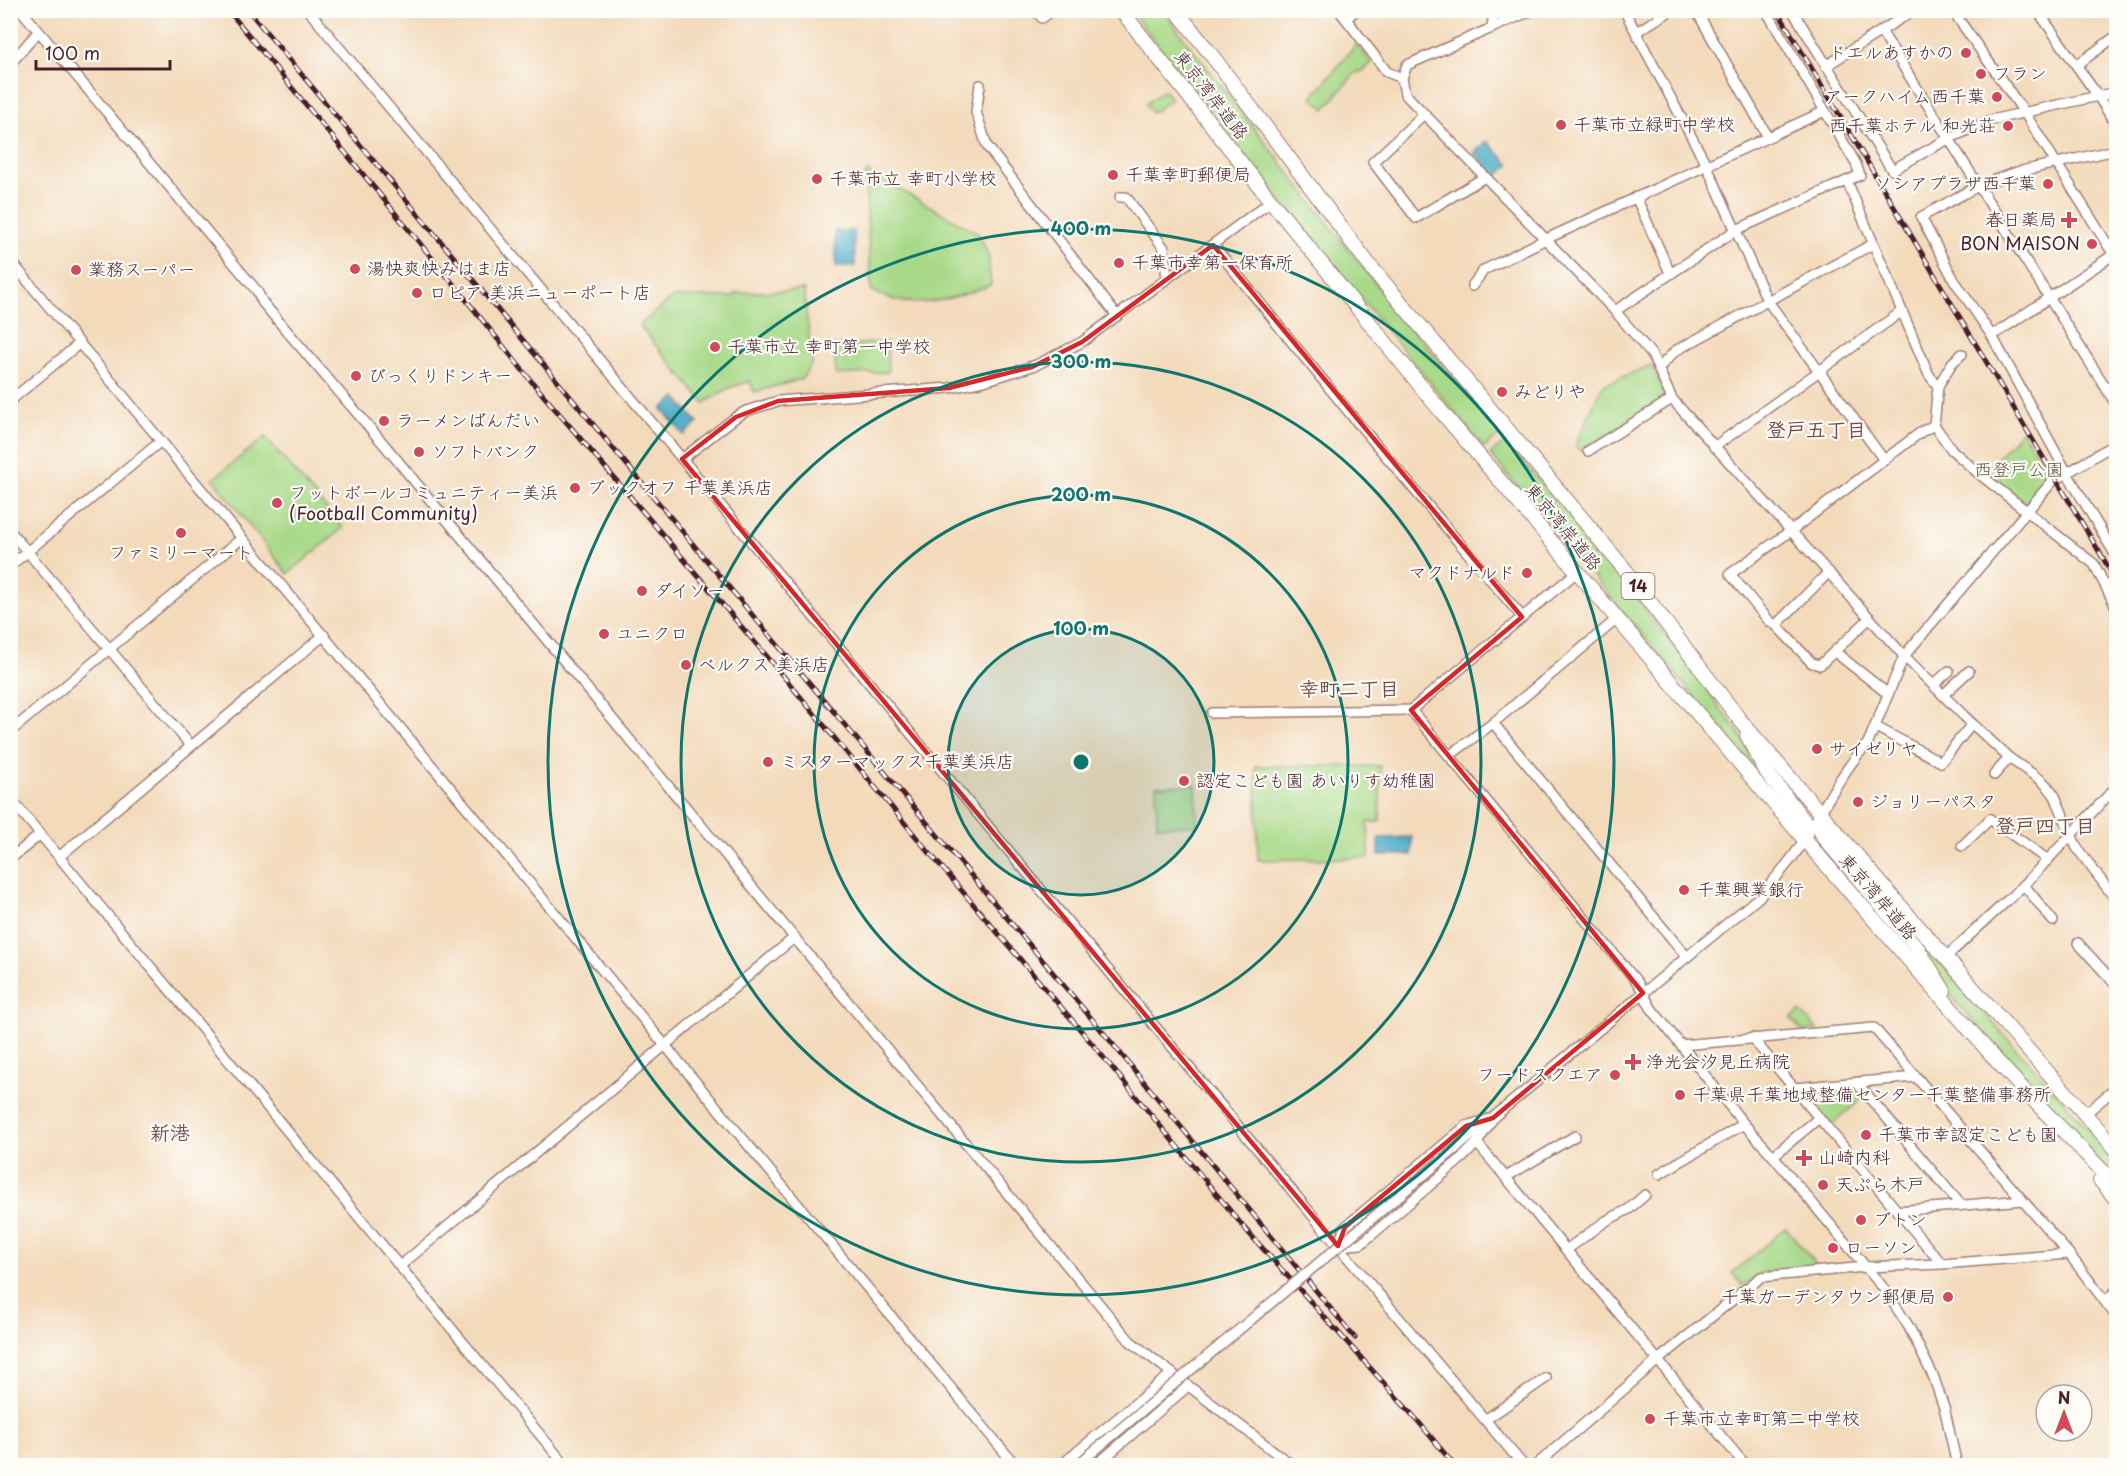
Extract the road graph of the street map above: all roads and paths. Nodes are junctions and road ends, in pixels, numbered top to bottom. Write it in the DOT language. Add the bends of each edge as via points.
graph roads {
  1 [pos="21,10"];
  2 [pos="308,10"];
  3 [pos="1036,10"];
  4 [pos="1053,10"];
  5 [pos="1121,10"];
  6 [pos="1176,10"];
  7 [pos="1339,10"];
  8 [pos="1356,10"];
  9 [pos="1494,10"];
  10 [pos="1533,10"];
  11 [pos="1624,10"];
  12 [pos="1672,10"];
  13 [pos="1696,10"];
  14 [pos="1766,10"];
  15 [pos="1914,10"];
  16 [pos="1952,10"];
  17 [pos="1793,11"];
  18 [pos="2041,12"];
  19 [pos="1346,19"];
  20 [pos="1492,28"];
  21 [pos="1881,31"];
  22 [pos="38,32"];
  23 [pos="1636,32"];
  24 [pos="2116,36"];
  25 [pos="10,64"];
  26 [pos="2077,65"];
  27 [pos="1826,66"];
  28 [pos="1402,78"];
  29 [pos="980,84"];
  30 [pos="2116,92"];
  31 [pos="2098,96"];
  32 [pos="1825,111"];
  33 [pos="2024,112"];
  34 [pos="1424,114"];
  35 [pos="2116,125"];
  36 [pos="1768,137"];
  37 [pos="1948,139"];
  38 [pos="2116,150"];
  39 [pos="1706,164"];
  40 [pos="2056,164"];
  41 [pos="1485,177"];
  42 [pos="1847,181"];
  43 [pos="1978,186"];
  44 [pos="1120,197"];
  45 [pos="1636,197"];
  46 [pos="1271,201"];
  47 [pos="1736,230"];
  48 [pos="1544,240"];
  49 [pos="1873,244"];
  50 [pos="1213,245"];
  51 [pos="2116,255"];
  52 [pos="10,260"];
  53 [pos="1670,273"];
  54 [pos="1167,279"];
  55 [pos="1472,286"];
  56 [pos="2048,297"];
  57 [pos="1767,300"];
  58 [pos="1615,311"];
  59 [pos="1901,312"];
  60 [pos="1117,316"];
  61 [pos="1992,336"];
  62 [pos="80,343"];
  63 [pos="1962,354"];
  64 [pos="1659,368"];
  65 [pos="1818,371"];
  66 [pos="1938,386"];
  67 [pos="1672,399"];
  68 [pos="10,401"];
  69 [pos="2116,404"];
  70 [pos="1934,425"];
  71 [pos="161,441"];
  72 [pos="2116,443"];
  73 [pos="1714,447"];
  74 [pos="1588,451"];
  75 [pos="682,459"];
  76 [pos="1884,460"];
  77 [pos="2067,473"];
  78 [pos="2025,512"];
  79 [pos="10,531"];
  80 [pos="1792,531"];
  81 [pos="242,538"];
  82 [pos="28,552"];
  83 [pos="2116,556"];
  84 [pos="10,566"];
  85 [pos="1578,571"];
  86 [pos="1829,572"];
  87 [pos="2116,607"];
  88 [pos="1522,618"];
  89 [pos="1617,618"];
  90 [pos="1870,618"];
  91 [pos="1776,625"];
  92 [pos="324,635"];
  93 [pos="109,649"];
  94 [pos="1835,652"];
  95 [pos="1904,656"];
  96 [pos="1949,671"];
  97 [pos="1969,671"];
  98 [pos="1933,685"];
  99 [pos="1888,694"];
  100 [pos="1943,695"];
  101 [pos="1411,710"];
  102 [pos="1212,713"];
  103 [pos="1740,720"];
  104 [pos="1493,723"];
  105 [pos="1972,724"];
  106 [pos="1876,727"];
  107 [pos="10,732"];
  108 [pos="191,746"];
  109 [pos="1449,756"];
  110 [pos="2009,759"];
  111 [pos="1994,775"];
  112 [pos="2116,787"];
  113 [pos="10,798"];
  114 [pos="1819,812"];
  115 [pos="2072,833"];
  116 [pos="41,834"];
  117 [pos="1804,839"];
  118 [pos="1962,846"];
  119 [pos="60,856"];
  120 [pos="10,860"];
  121 [pos="2048,860"];
  122 [pos="2024,885"];
  123 [pos="2116,900"];
  124 [pos="2053,921"];
  125 [pos="795,937"];
  126 [pos="2078,943"];
  127 [pos="1687,957"];
  128 [pos="1946,957"];
  129 [pos="2116,985"];
  130 [pos="1643,993"];
  131 [pos="1955,1012"];
  132 [pos="1752,1038"];
  133 [pos="665,1044"];
  134 [pos="1681,1044"];
  135 [pos="1916,1077"];
  136 [pos="1857,1083"];
  137 [pos="1794,1088"];
  138 [pos="2116,1088"];
  139 [pos="2085,1114"];
  140 [pos="1493,1118"];
  141 [pos="1819,1118"];
  142 [pos="1744,1124"];
  143 [pos="2065,1134"];
  144 [pos="1575,1136"];
  145 [pos="1477,1143"];
  146 [pos="2116,1149"];
  147 [pos="1773,1156"];
  148 [pos="1659,1174"];
  149 [pos="1506,1177"];
  150 [pos="2116,1185"];
  151 [pos="1645,1195"];
  152 [pos="2116,1199"];
  153 [pos="2022,1200"];
  154 [pos="1961,1205"];
  155 [pos="1897,1211"];
  156 [pos="1338,1246"];
  157 [pos="1566,1250"];
  158 [pos="2068,1254"];
  159 [pos="1942,1264"];
  160 [pos="400,1266"];
  161 [pos="1865,1267"];
  162 [pos="2116,1291"];
  163 [pos="2105,1301"];
  164 [pos="2116,1316"];
  165 [pos="1658,1360"];
  166 [pos="1172,1373"];
  167 [pos="1545,1378"];
  168 [pos="1188,1386"];
  169 [pos="1485,1420"];
  170 [pos="566,1466"];
  171 [pos="1016,1466"];
  172 [pos="1060,1466"];
  173 [pos="1076,1466"];
  174 [pos="1095,1466"];
  175 [pos="1293,1466"];
  176 [pos="1524,1466"];
  177 [pos="1535,1466"];
  178 [pos="1746,1466"];
  179 [pos="1957,1466"];
  1 -- 22 [label="street"];
  2 -- 75 [label="street"];
  3 -- 4 [label="street" via="1042,18"];
  5 -- 46 [label="highway, 東京湾岸道路 / 14"];
  6 -- 103 [label="highway, 東京湾岸道路 / 14" via="1370,266 1627,572"];
  7 -- 19 [label="street"];
  8 -- 19 [label="street"];
  9 -- 20 [label="street"];
  10 -- 20 [label="street"];
  11 -- 23 [label="street"];
  12 -- 23 [label="street"];
  13 -- 36 [label="street"];
  14 -- 32 [label="street"];
  15 -- 21 [label="street"];
  16 -- 33 [label="street"];
  17 -- 27 [label="street"];
  18 -- 26 [label="street"];
  19 -- 28 [label="street" via="1387,72"];
  20 -- 28 [label="street" via="1407,65"];
  21 -- 27 [label="street"];
  21 -- 37 [label="street"];
  22 -- 25 [label="street"];
  22 -- 125 [label="street"];
  23 -- 39 [label="street"];
  24 -- 26 [label="street"];
  26 -- 31 [label="street"];
  27 -- 37 [label="street" via="1892,171"];
  28 -- 34 [label="street" via="1405,94"];
  29 -- 60 [label="street" via="976,112 987,146"];
  30 -- 31 [label="street"];
  31 -- 33 [label="street"];
  31 -- 35 [label="street"];
  32 -- 36 [label="street"];
  32 -- 42 [label="street" via="1857,164 1860,175"];
  33 -- 37 [label="street" via="1991,120"];
  33 -- 40 [label="street"];
  34 -- 41 [label="street"];
  34 -- 41 [label="street" via="1373,162 1416,218"];
  36 -- 39 [label="street"];
  37 -- 43 [label="street"];
  38 -- 40 [label="street"];
  39 -- 45 [label="street"];
  39 -- 47 [label="street"];
  40 -- 43 [label="street"];
  40 -- 51 [label="street"];
  41 -- 48 [label="street"];
  42 -- 47 [label="street"];
  42 -- 49 [label="street"];
  43 -- 56 [label="street"];
  43 -- 61 [label="street" via="1921,217 1954,280"];
  44 -- 54 [label="street" via="1126,197 1164,248"];
  45 -- 48 [label="street"];
  45 -- 53 [label="street"];
  46 -- 50 [label="street"];
  46 -- 85 [label="highway, 東京湾岸道路 / 14" via="1440,410"];
  47 -- 53 [label="street"];
  47 -- 57 [label="street"];
  48 -- 55 [label="street" via="1484,270"];
  48 -- 58 [label="street"];
  49 -- 57 [label="street"];
  49 -- 59 [label="street"];
  50 -- 54 [label="street"];
  50 -- 88 [label="street"];
  51 -- 56 [label="street"];
  52 -- 62 [label="street"];
  53 -- 58 [label="street"];
  54 -- 60 [label="street"];
  56 -- 61 [label="street"];
  56 -- 69 [label="street"];
  57 -- 64 [label="street" via="1675,351"];
  57 -- 65 [label="street"];
  58 -- 64 [label="street"];
  59 -- 65 [label="street"];
  59 -- 66 [label="street" via="1929,375"];
  60 -- 75 [label="street" via="1082,342 1053,357 984,381 920,391 793,399 759,407 736,417"];
  61 -- 77 [label="street"];
  62 -- 68 [label="street"];
  62 -- 71 [label="street"];
  63 -- 66 [label="street"];
  64 -- 67 [label="street"];
  65 -- 73 [label="street"];
  65 -- 76 [label="street"];
  66 -- 70 [label="street"];
  67 -- 73 [label="street"];
  67 -- 74 [label="street"];
  70 -- 76 [label="street"];
  70 -- 78 [label="street" via="1952,450"];
  71 -- 81 [label="street"];
  71 -- 82 [label="street"];
  72 -- 77 [label="street"];
  73 -- 80 [label="street"];
  75 -- 156 [label="street"];
  76 -- 80 [label="street"];
  77 -- 78 [label="street" via="2051,483"];
  77 -- 83 [label="street"];
  78 -- 87 [label="street" via="2094,564"];
  78 -- 95 [label="street"];
  79 -- 82 [label="street"];
  80 -- 86 [label="street"];
  80 -- 91 [label="street" via="1730,574"];
  81 -- 92 [label="street"];
  81 -- 93 [label="street"];
  82 -- 84 [label="street"];
  82 -- 93 [label="street"];
  85 -- 88 [label="street"];
  85 -- 89 [label="highway, 東京湾岸道路 / 14"];
  86 -- 90 [label="street"];
  86 -- 91 [label="street"];
  88 -- 101 [label="street"];
  89 -- 104 [label="street"];
  89 -- 117 [label="highway, 東京湾岸道路 / 14"];
  90 -- 94 [label="street"];
  90 -- 95 [label="street"];
  91 -- 94 [label="street" via="1812,663 1820,664"];
  92 -- 108 [label="street"];
  92 -- 133 [label="street"];
  93 -- 107 [label="street"];
  93 -- 108 [label="street"];
  94 -- 99 [label="street"];
  95 -- 98 [label="street"];
  95 -- 99 [label="street"];
  96 -- 98 [label="street"];
  97 -- 100 [label="street"];
  98 -- 100 [label="street"];
  99 -- 106 [label="street"];
  100 -- 105 [label="street"];
  101 -- 102 [label="street"];
  101 -- 109 [label="street"];
  103 -- 114 [label="highway, 東京湾岸道路 / 14"];
  103 -- 117 [label="highway" via="1766,771 1805,822"];
  104 -- 109 [label="street"];
  104 -- 127 [label="street"];
  105 -- 106 [label="street" via="1941,762"];
  105 -- 110 [label="street"];
  106 -- 114 [label="street"];
  108 -- 119 [label="street"];
  109 -- 130 [label="street"];
  110 -- 111 [label="street"];
  110 -- 115 [label="street" via="2049,788"];
  112 -- 115 [label="street"];
  113 -- 116 [label="street"];
  114 -- 117 [label="street"];
  114 -- 128 [label="highway, 東京湾岸道路 / 14"];
  114 -- 131 [label="highway" via="1825,839 1918,949"];
  115 -- 121 [label="street"];
  115 -- 123 [label="street" via="2077,848"];
  116 -- 119 [label="street"];
  116 -- 120 [label="street"];
  117 -- 127 [label="street" via="1758,898"];
  117 -- 131 [label="highway, 東京湾岸道路 / 14"];
  118 -- 121 [label="street" via="1990,819"];
  119 -- 160 [label="street"];
  121 -- 122 [label="street"];
  122 -- 124 [label="street"];
  122 -- 128 [label="street"];
  125 -- 133 [label="street"];
  125 -- 166 [label="street" via="1130,1341"];
  126 -- 129 [label="street"];
  127 -- 130 [label="street"];
  128 -- 139 [label="highway, 東京湾岸道路 / 14"];
  130 -- 134 [label="street"];
  130 -- 140 [label="street"];
  131 -- 143 [label="highway, 東京湾岸道路 / 14"];
  132 -- 134 [label="street"];
  132 -- 135 [label="street" via="1874,1028"];
  132 -- 137 [label="street"];
  133 -- 160 [label="street"];
  133 -- 171 [label="street"];
  134 -- 142 [label="street"];
  135 -- 136 [label="street"];
  135 -- 153 [label="street"];
  136 -- 137 [label="street"];
  136 -- 154 [label="street"];
  137 -- 141 [label="street"];
  138 -- 139 [label="street"];
  139 -- 146 [label="highway, 東京湾岸道路 / 14"];
  140 -- 145 [label="street"];
  140 -- 156 [label="street" via="1466,1126 1345,1227"];
  140 -- 173 [label="street, bridge"];
  141 -- 147 [label="street"];
  141 -- 155 [label="street"];
  142 -- 147 [label="street"];
  142 -- 148 [label="street"];
  143 -- 150 [label="highway, 東京湾岸道路"];
  143 -- 152 [label="highway, 14" via="2072,1149"];
  144 -- 149 [label="street"];
  145 -- 149 [label="street"];
  145 -- 156 [label="street" via="1361,1244"];
  147 -- 161 [label="street"];
  149 -- 157 [label="street"];
  151 -- 157 [label="street"];
  153 -- 154 [label="street"];
  153 -- 158 [label="street"];
  154 -- 155 [label="street"];
  155 -- 159 [label="street"];
  156 -- 169 [label="street"];
  157 -- 165 [label="street"];
  158 -- 159 [label="street"];
  158 -- 163 [label="street"];
  159 -- 161 [label="street"];
  160 -- 170 [label="street"];
  161 -- 165 [label="street" via="1761,1276"];
  161 -- 179 [label="street" via="1885,1290 1926,1361 1945,1412"];
  162 -- 163 [label="street"];
  163 -- 164 [label="street"];
  165 -- 177 [label="street"];
  165 -- 178 [label="street"];
  166 -- 168 [label="street"];
  166 -- 172 [label="street"];
  167 -- 169 [label="street"];
  168 -- 174 [label="street"];
  168 -- 175 [label="street"];
  169 -- 176 [label="street"];
}
